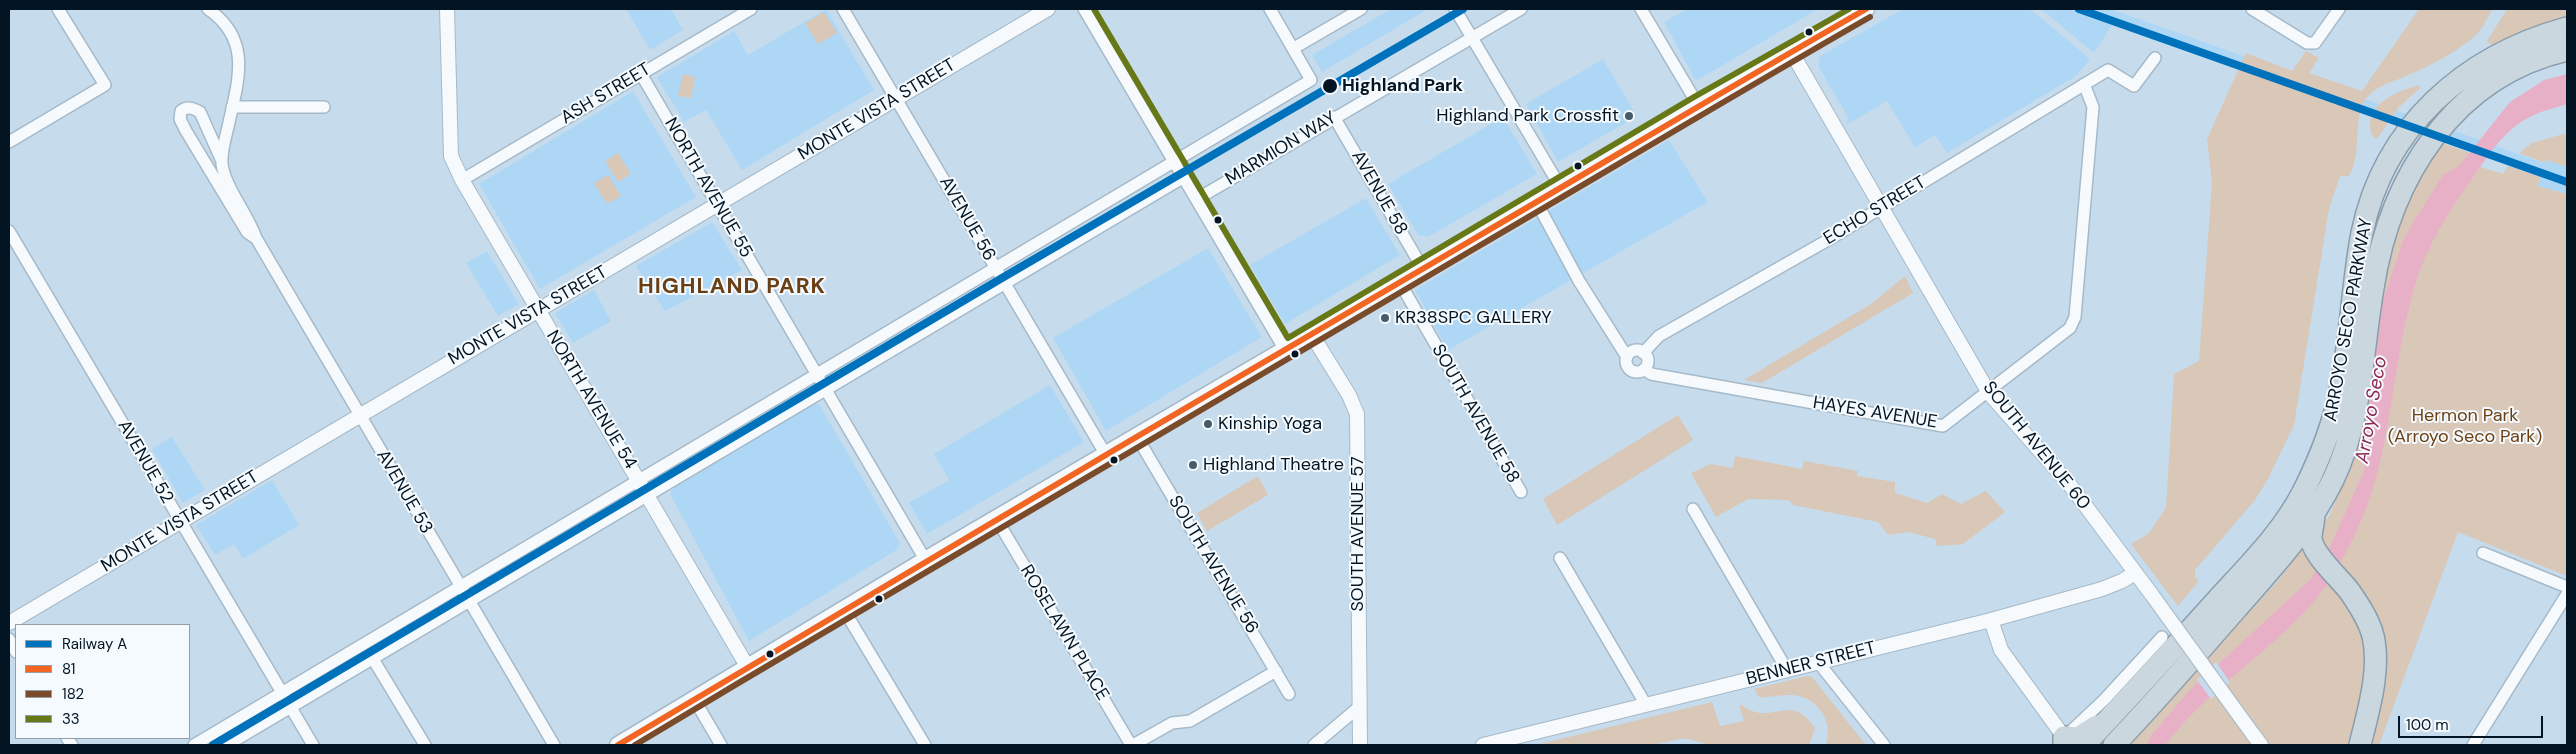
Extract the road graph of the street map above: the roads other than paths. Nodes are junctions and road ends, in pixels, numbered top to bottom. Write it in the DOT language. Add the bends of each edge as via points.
graph roads {
  1 [pos="58,9"];
  2 [pos="208,9"];
  3 [pos="447,9"];
  4 [pos="751,9"];
  5 [pos="843,9"];
  6 [pos="1048,9"];
  7 [pos="1084,9"];
  8 [pos="1270,9"];
  9 [pos="1361,9"];
  10 [pos="1454,9"];
  11 [pos="1521,9"];
  12 [pos="1641,9"];
  13 [pos="1866,9"];
  14 [pos="2252,9"];
  15 [pos="2339,9"];
  16 [pos="2567,28"];
  17 [pos="1471,37"];
  18 [pos="1294,48"];
  19 [pos="2567,50"];
  20 [pos="1792,53"];
  21 [pos="2155,58"];
  22 [pos="641,74"];
  23 [pos="2084,84"];
  24 [pos="896,98"];
  25 [pos="1698,105"];
  26 [pos="232,107"];
  27 [pos="324,107"];
  28 [pos="1334,117"];
  29 [pos="9,142"];
  30 [pos="1176,162"];
  31 [pos="222,163"];
  32 [pos="1184,177"];
  33 [pos="462,180"];
  34 [pos="1561,188"];
  35 [pos="1197,199"];
  36 [pos="1537,203"];
  37 [pos="718,204"];
  38 [pos="1882,208"];
  39 [pos="9,231"];
  40 [pos="256,238"];
  41 [pos="996,269"];
  42 [pos="1423,269"];
  43 [pos="1004,283"];
  44 [pos="1400,283"];
  45 [pos="537,310"];
  46 [pos="1312,335"];
  47 [pos="1284,350"];
  48 [pos="1644,353"];
  49 [pos="1627,356"];
  50 [pos="1644,369"];
  51 [pos="817,376"];
  52 [pos="826,389"];
  53 [pos="1989,392"];
  54 [pos="359,416"];
  55 [pos="1136,437"];
  56 [pos="1106,455"];
  57 [pos="639,480"];
  58 [pos="1521,492"];
  59 [pos="648,494"];
  60 [pos="1693,509"];
  61 [pos="2314,513"];
  62 [pos="997,520"];
  63 [pos="180,522"];
  64 [pos="2316,551"];
  65 [pos="2483,553"];
  66 [pos="1560,558"];
  67 [pos="926,561"];
  68 [pos="2135,572"];
  69 [pos="2266,575"];
  70 [pos="460,586"];
  71 [pos="2567,587"];
  72 [pos="2567,594"];
  73 [pos="469,602"];
  74 [pos="844,610"];
  75 [pos="1991,620"];
  76 [pos="9,623"];
  77 [pos="2162,637"];
  78 [pos="9,639"];
  79 [pos="15,650"];
  80 [pos="374,659"];
  81 [pos="1818,662"];
  82 [pos="748,666"];
  83 [pos="1787,670"];
  84 [pos="1276,671"];
  85 [pos="282,694"];
  86 [pos="1289,694"];
  87 [pos="694,699"];
  88 [pos="1646,705"];
  89 [pos="1358,707"];
  90 [pos="291,708"];
  91 [pos="2108,720"];
  92 [pos="2062,743"];
  93 [pos="194,745"];
  94 [pos="227,745"];
  95 [pos="313,745"];
  96 [pos="425,745"];
  97 [pos="554,745"];
  98 [pos="618,745"];
  99 [pos="721,745"];
  100 [pos="925,745"];
  101 [pos="1132,745"];
  102 [pos="1314,745"];
  103 [pos="1360,745"];
  104 [pos="1483,745"];
  105 [pos="1884,745"];
  106 [pos="2084,745"];
  107 [pos="2114,745"];
  108 [pos="2261,745"];
  109 [pos="2360,745"];
  110 [pos="2473,745"];
  1 -- 29 [label="street" via="105,86"];
  2 -- 26 [label="street, AVENUE 53" via="222,19 238,45 239,71"];
  3 -- 33 [label="street, NORTH AVENUE 54" via="450,156"];
  4 -- 22 [label="street, ASH STREET"];
  5 -- 24 [label="street, AVENUE 56"];
  6 -- 24 [label="street, MONTE VISTA STREET"];
  7 -- 30 [label="street"];
  8 -- 18 [label="street"];
  9 -- 18 [label="street"];
  10 -- 17 [label="street"];
  11 -- 17 [label="street, MARMION WAY"];
  12 -- 25 [label="street"];
  13 -- 20 [label="main road"];
  14 -- 15 [label="street" via="2307,43 2315,43"];
  16 -- 91 [label="highway, ARROYO SECO PARKWAY" via="2518,44 2470,71 2435,99 2404,136 2381,176 2369,207 2356,268 2340,390 2327,439 2303,492 2268,544"];
  17 -- 28 [label="street, MARMION WAY"];
  17 -- 34 [label="street"];
  18 -- 30 [label="street" via="1311,80"];
  19 -- 61 [label="highway, ARROYO SECO PARKWAY" via="2515,67 2471,97 2421,153 2391,216 2381,250 2360,386 2344,450 2334,478"];
  20 -- 25 [label="main road"];
  20 -- 38 [label="street, SOUTH AVENUE 60"];
  21 -- 23 [label="street, ECHO STREET" via="2134,86 2108,70"];
  22 -- 33 [label="street, ASH STREET"];
  22 -- 37 [label="street, NORTH AVENUE 55"];
  23 -- 38 [label="street, ECHO STREET"];
  23 -- 53 [label="street, HAYES AVENUE" via="2093,107 2075,318 2070,328"];
  24 -- 37 [label="street, MONTE VISTA STREET"];
  24 -- 41 [label="street, AVENUE 56"];
  25 -- 34 [label="main road"];
  26 -- 27 [label="street"];
  26 -- 31 [label="street, AVENUE 53"];
  28 -- 35 [label="street, MARMION WAY"];
  28 -- 42 [label="street, AVENUE 58"];
  30 -- 32 [label="street"];
  30 -- 41 [label="street"];
  31 -- 40 [label="street, AVENUE 53"];
  31 -- 40 [label="street, AVENUE 53" via="200,112 185,108 180,119 186,131 246,232"];
  32 -- 35 [label="street"];
  32 -- 43 [label="street"];
  33 -- 45 [label="street, NORTH AVENUE 54"];
  34 -- 36 [label="main road"];
  35 -- 47 [label="street"];
  36 -- 42 [label="main road"];
  36 -- 49 [label="street" via="1579,281"];
  37 -- 45 [label="street, MONTE VISTA STREET"];
  37 -- 51 [label="street, NORTH AVENUE 55"];
  38 -- 48 [label="street, ECHO STREET" via="1659,336"];
  38 -- 53 [label="street, SOUTH AVENUE 60"];
  39 -- 63 [label="street, AVENUE 52"];
  40 -- 54 [label="street, AVENUE 53"];
  41 -- 43 [label="street, AVENUE 56"];
  41 -- 51 [label="street"];
  42 -- 44 [label="main road"];
  43 -- 52 [label="street"];
  43 -- 56 [label="street, AVENUE 56"];
  44 -- 46 [label="main road"];
  44 -- 58 [label="street, SOUTH AVENUE 58"];
  45 -- 54 [label="street, MONTE VISTA STREET"];
  45 -- 57 [label="street, NORTH AVENUE 54"];
  46 -- 47 [label="main road"];
  46 -- 89 [label="street, SOUTH AVENUE 57" via="1357,414"];
  47 -- 55 [label="main road"];
  48 -- 49 [label="street" via="1634,350"];
  48 -- 50 [label="street" via="1647,359"];
  49 -- 50 [label="street" via="1626,364 1630,370 1638,372"];
  50 -- 53 [label="street, HAYES AVENUE" via="1651,374 1936,427 1943,426"];
  51 -- 52 [label="street, NORTH AVENUE 55"];
  51 -- 57 [label="street"];
  52 -- 59 [label="street"];
  52 -- 67 [label="street, NORTH AVENUE 55"];
  53 -- 68 [label="street, SOUTH AVENUE 60" via="2070,485"];
  54 -- 63 [label="street, MONTE VISTA STREET"];
  54 -- 70 [label="street, AVENUE 53"];
  55 -- 56 [label="main road"];
  55 -- 84 [label="street, SOUTH AVENUE 56"];
  56 -- 62 [label="main road"];
  57 -- 59 [label="street, NORTH AVENUE 54"];
  57 -- 70 [label="street"];
  59 -- 73 [label="street"];
  59 -- 82 [label="street, NORTH AVENUE 54"];
  60 -- 83 [label="street"];
  61 -- 64 [label="highway" via="2311,536"];
  61 -- 69 [label="highway, ARROYO SECO PARKWAY"];
  62 -- 67 [label="main road"];
  62 -- 101 [label="street, ROSELAWN PLACE"];
  63 -- 76 [label="street, MONTE VISTA STREET"];
  63 -- 85 [label="street, AVENUE 52"];
  64 -- 69 [label="highway" via="2297,554 2283,569"];
  64 -- 109 [label="highway" via="2358,604 2373,636 2375,659 2370,704"];
  65 -- 71 [label="street"];
  66 -- 88 [label="street"];
  67 -- 74 [label="main road"];
  68 -- 75 [label="street, BENNER STREET" via="2102,590"];
  68 -- 108 [label="street, SOUTH AVENUE 60, bridge"];
  69 -- 107 [label="highway, ARROYO SECO PARKWAY"];
  70 -- 73 [label="street, AVENUE 53"];
  70 -- 85 [label="street"];
  72 -- 110 [label="street"];
  73 -- 80 [label="street"];
  73 -- 97 [label="street, AVENUE 53"];
  74 -- 82 [label="main road"];
  74 -- 100 [label="street"];
  75 -- 81 [label="street, BENNER STREET"];
  75 -- 92 [label="street" via="2001,650"];
  77 -- 92 [label="street"];
  78 -- 79 [label="street"];
  80 -- 90 [label="street"];
  80 -- 96 [label="street"];
  81 -- 83 [label="street, BENNER STREET"];
  81 -- 105 [label="street"];
  82 -- 87 [label="main road"];
  83 -- 88 [label="street, BENNER STREET"];
  84 -- 86 [label="street, SOUTH AVENUE 56"];
  84 -- 101 [label="street" via="1190,721 1172,722"];
  85 -- 90 [label="street, AVENUE 52"];
  85 -- 93 [label="street"];
  87 -- 98 [label="main road"];
  87 -- 99 [label="street"];
  88 -- 104 [label="street, BENNER STREET"];
  89 -- 102 [label="street"];
  89 -- 103 [label="street, SOUTH AVENUE 57"];
  90 -- 94 [label="street"];
  90 -- 95 [label="street, AVENUE 52"];
  91 -- 92 [label="highway" via="2078,738"];
  91 -- 106 [label="highway, ARROYO SECO PARKWAY"];
}
